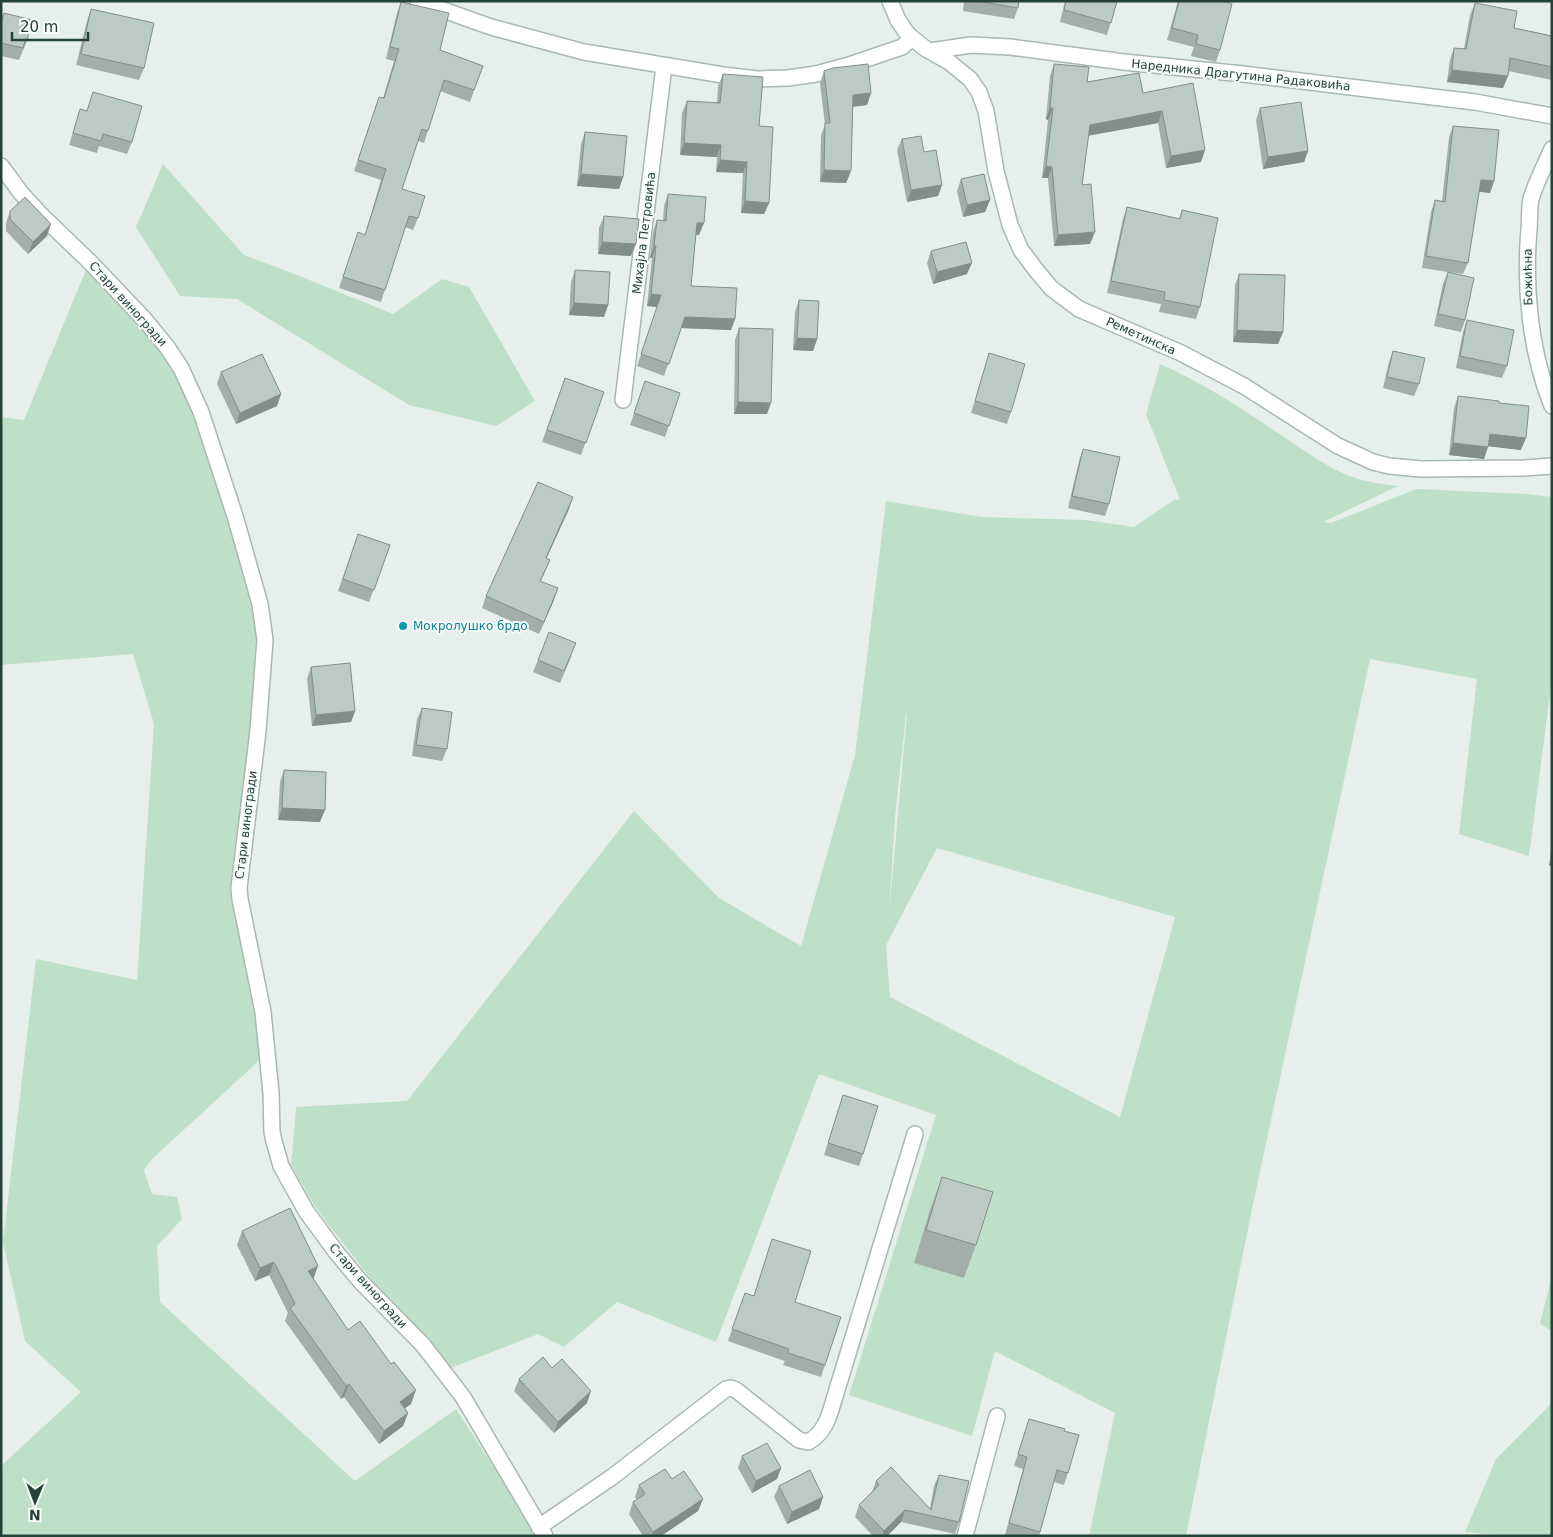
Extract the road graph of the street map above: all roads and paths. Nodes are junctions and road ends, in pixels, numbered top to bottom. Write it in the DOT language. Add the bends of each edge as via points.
graph roads {
  1 [pos="418,1"];
  2 [pos="890,1"];
  3 [pos="912,38"];
  4 [pos="930,51"];
  5 [pos="664,66"];
  6 [pos="1552,116"];
  7 [pos="1552,149"];
  8 [pos="1,166"];
  9 [pos="623,400"];
  10 [pos="1552,406"];
  11 [pos="1552,466"];
  12 [pos="916,1134"];
  13 [pos="996,1416"];
  14 [pos="542,1531"];
  15 [pos="965,1536"];
  1 -- 5 [label="street" via="542,41"];
  2 -- 3 [label="street, Реметинска" via="898,20"];
  3 -- 4 [label="street, Реметинска"];
  3 -- 5 [label="street" via="902,47 849,65 788,78 723,75"];
  4 -- 6 [label="street, Наредника Драгутина Радаковића" via="971,45 1010,47 1475,102"];
  4 -- 11 [label="street, Реметинска" via="970,79 979,92 986,111 996,171 1010,225 1021,250 1051,288 1079,309 1244,386 1338,446 1374,462 1421,469"];
  5 -- 9 [label="street, Михајла Петровића"];
  7 -- 10 [label="street, Божићна" via="1531,199 1527,254 1530,321"];
  8 -- 14 [label="street, Стари виногради" via="42,216 145,320 181,368 201,412 260,604 265,640 263,671 239,888 263,1012 272,1132 281,1166 306,1211 336,1252 423,1345 463,1397"];
  12 -- 14 [label="street" via="834,1401 821,1433 808,1442 799,1440 736,1390 726,1389"];
  13 -- 15 [label="street"];
}
